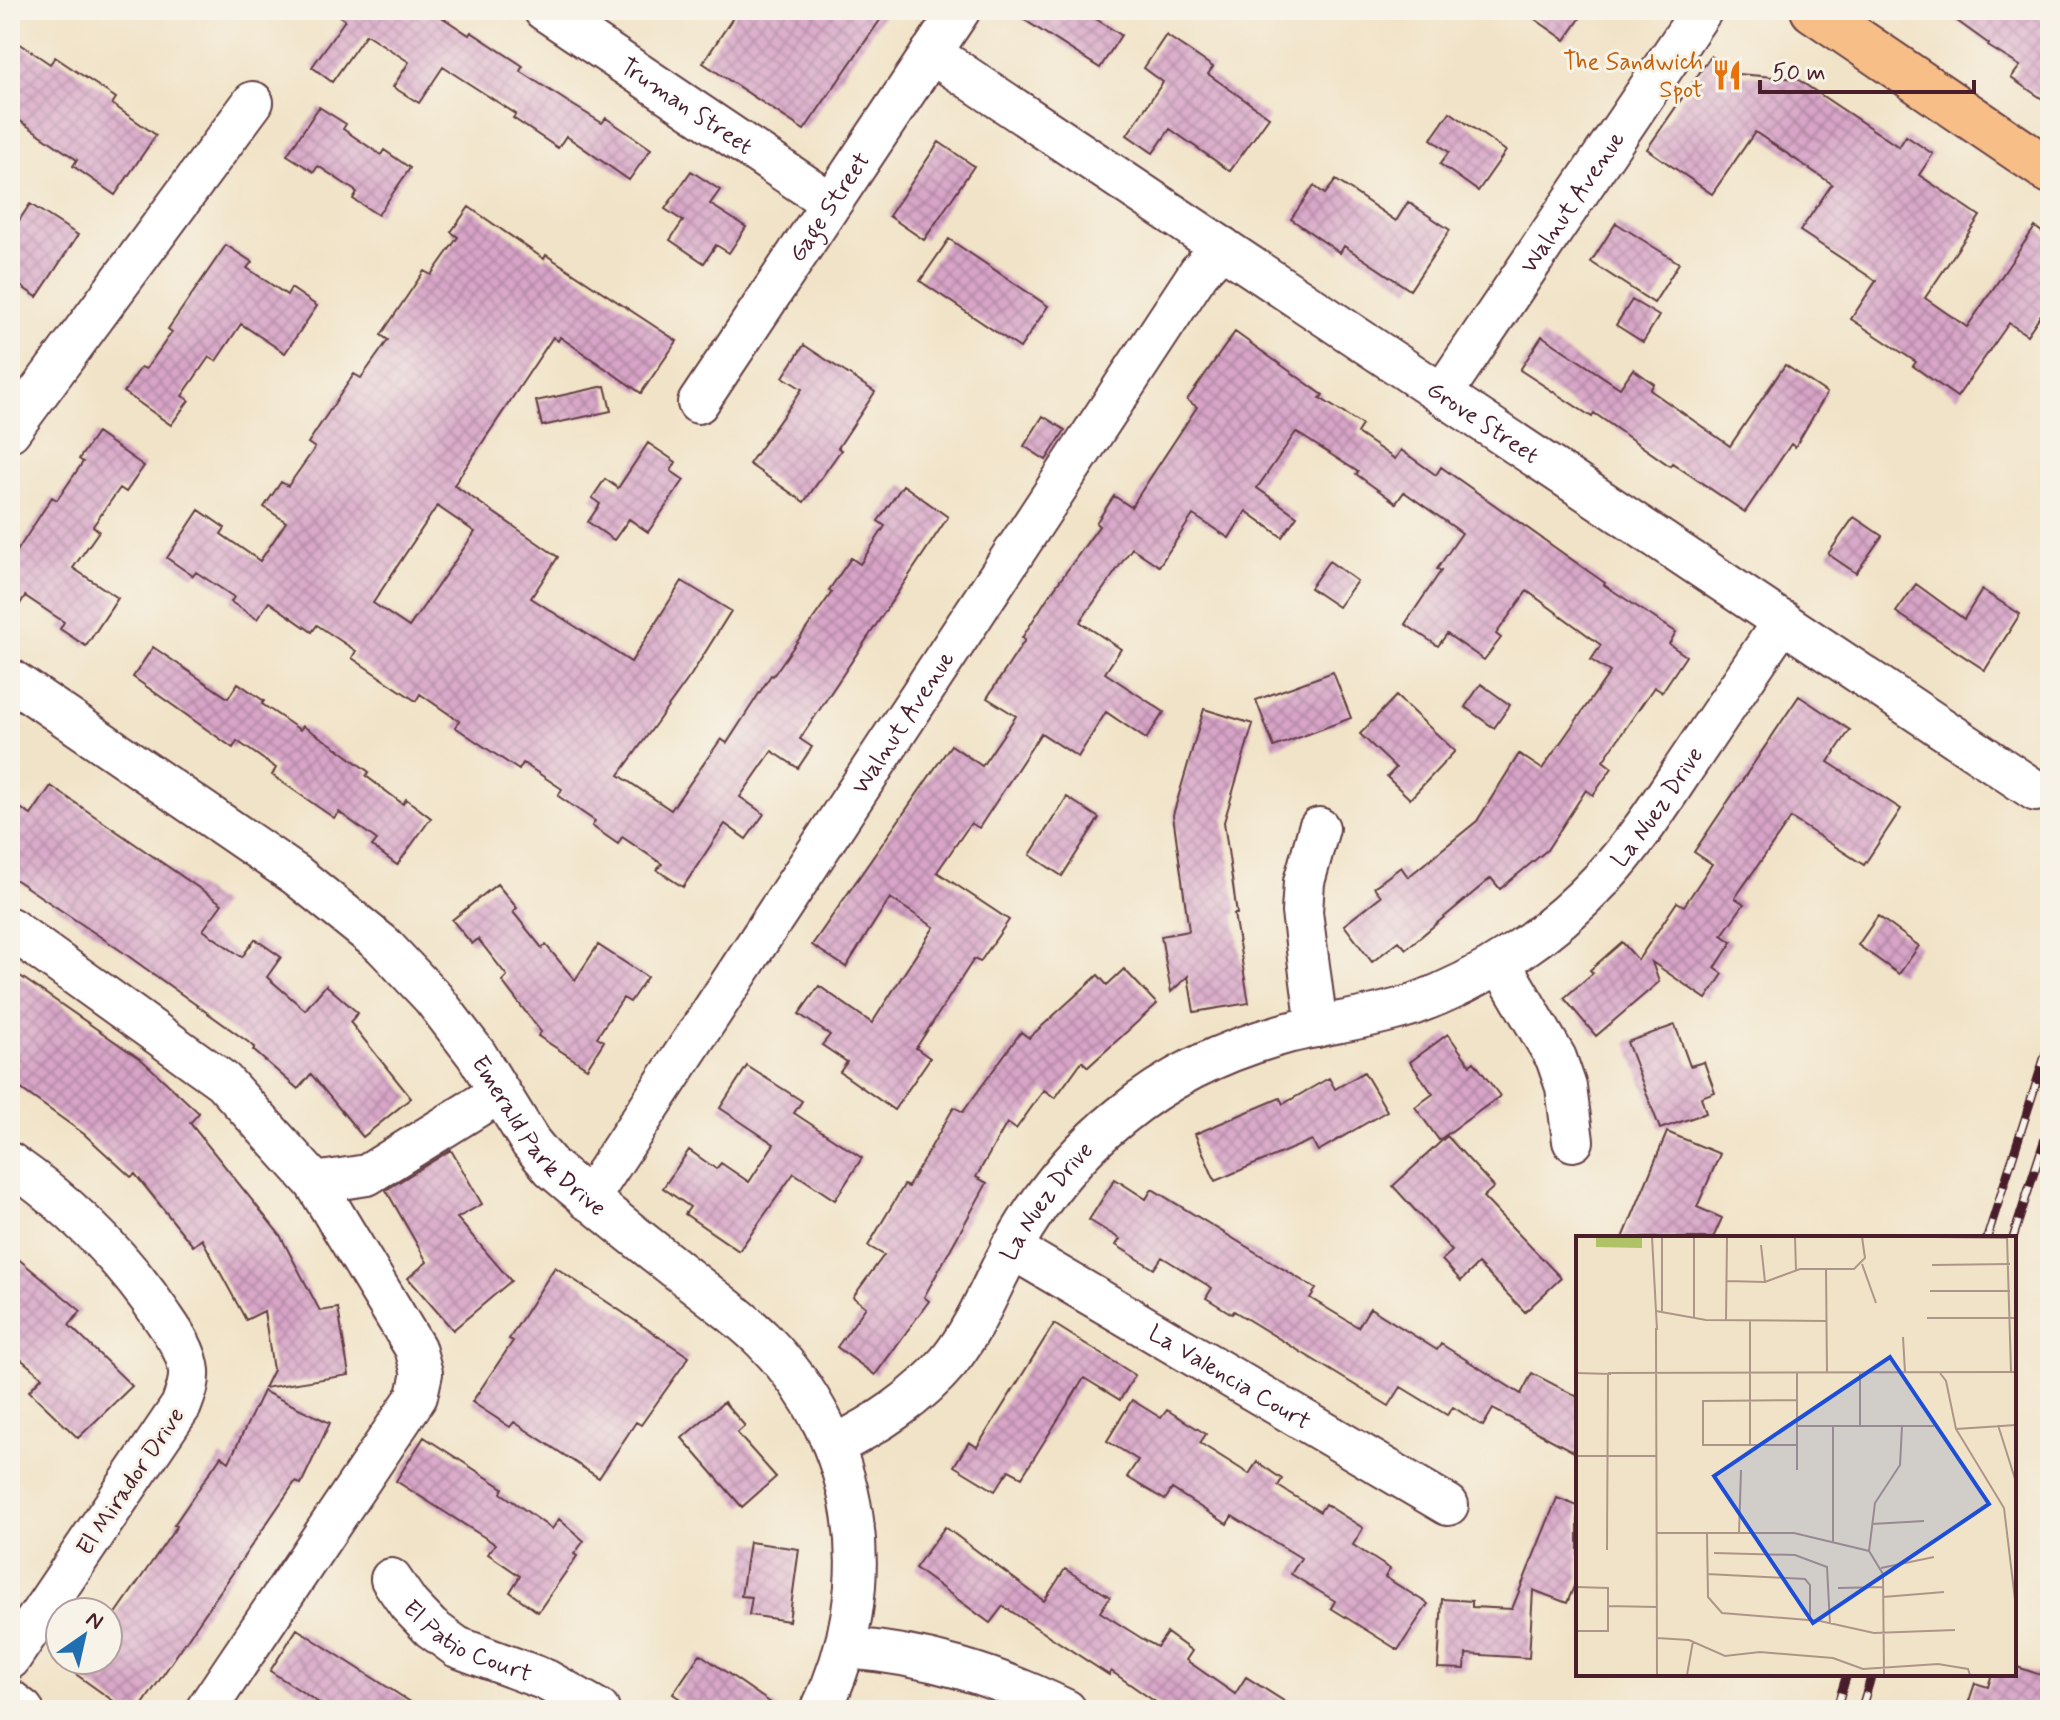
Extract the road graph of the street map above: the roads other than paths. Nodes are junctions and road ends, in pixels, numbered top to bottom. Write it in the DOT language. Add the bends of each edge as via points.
graph roads {
  1 [pos="544,10"];
  2 [pos="960,10"];
  3 [pos="1702,10"];
  4 [pos="1813,10"];
  5 [pos="931,53"];
  6 [pos="253,102"];
  7 [pos="2050,171"];
  8 [pos="830,202"];
  9 [pos="1222,247"];
  10 [pos="1442,394"];
  11 [pos="698,403"];
  12 [pos="10,431"];
  13 [pos="1783,621"];
  14 [pos="10,679"];
  15 [pos="2036,791"];
  16 [pos="1319,828"];
  17 [pos="10,928"];
  18 [pos="1500,963"];
  19 [pos="1317,1027"];
  20 [pos="499,1093"];
  21 [pos="1573,1141"];
  22 [pos="10,1163"];
  23 [pos="315,1183"];
  24 [pos="588,1200"];
  25 [pos="1011,1248"];
  26 [pos="834,1446"];
  27 [pos="1448,1505"];
  28 [pos="391,1579"];
  29 [pos="846,1648"];
  30 [pos="10,1659"];
  31 [pos="10,1700"];
  32 [pos="23,1710"];
  33 [pos="206,1710"];
  34 [pos="599,1710"];
  35 [pos="821,1710"];
  36 [pos="1066,1710"];
  1 -- 8 [label="street, Truman Street"];
  2 -- 5 [label="street, Gage Street"];
  3 -- 10 [label="street, Walnut Avenue"];
  4 -- 7 [label="main road"];
  5 -- 8 [label="street, Gage Street"];
  5 -- 9 [label="street, Grove Street"];
  6 -- 12 [label="street"];
  8 -- 11 [label="street, Gage Street"];
  9 -- 10 [label="street, Grove Street"];
  9 -- 24 [label="street, Walnut Avenue" via="1199,272"];
  10 -- 13 [label="street, Grove Street"];
  13 -- 15 [label="street, Grove Street"];
  13 -- 18 [label="street, La Nuez Drive" via="1649,821 1605,876 1557,922"];
  14 -- 20 [label="street, Emerald Park Drive" via="329,898 433,998"];
  16 -- 19 [label="street" via="1302,912"];
  17 -- 23 [label="street" via="223,1081"];
  18 -- 19 [label="street, La Nuez Drive" via="1412,1005"];
  18 -- 21 [label="street" via="1556,1058"];
  19 -- 25 [label="street, La Nuez Drive" via="1229,1053 1152,1093 1068,1165"];
  20 -- 23 [label="street" via="367,1175"];
  20 -- 24 [label="street, Emerald Park Drive" via="531,1143"];
  22 -- 30 [label="street, El Mirador Drive" via="73,1212 126,1268 171,1330 189,1370 181,1406"];
  23 -- 33 [label="street" via="415,1348 421,1385"];
  24 -- 26 [label="street, Emerald Park Drive" via="762,1339 804,1389"];
  25 -- 26 [label="street, La Nuez Drive" via="983,1309 948,1361 904,1405"];
  25 -- 27 [label="street, La Valencia Court"];
  26 -- 29 [label="street, Emerald Park Drive" via="856,1539 854,1606"];
  28 -- 34 [label="street, El Patio Court" via="431,1628 457,1647 546,1680"];
  29 -- 35 [label="street, Emerald Park Drive"];
  29 -- 36 [label="street" via="952,1664"];
  31 -- 32 [label="street"];
}
